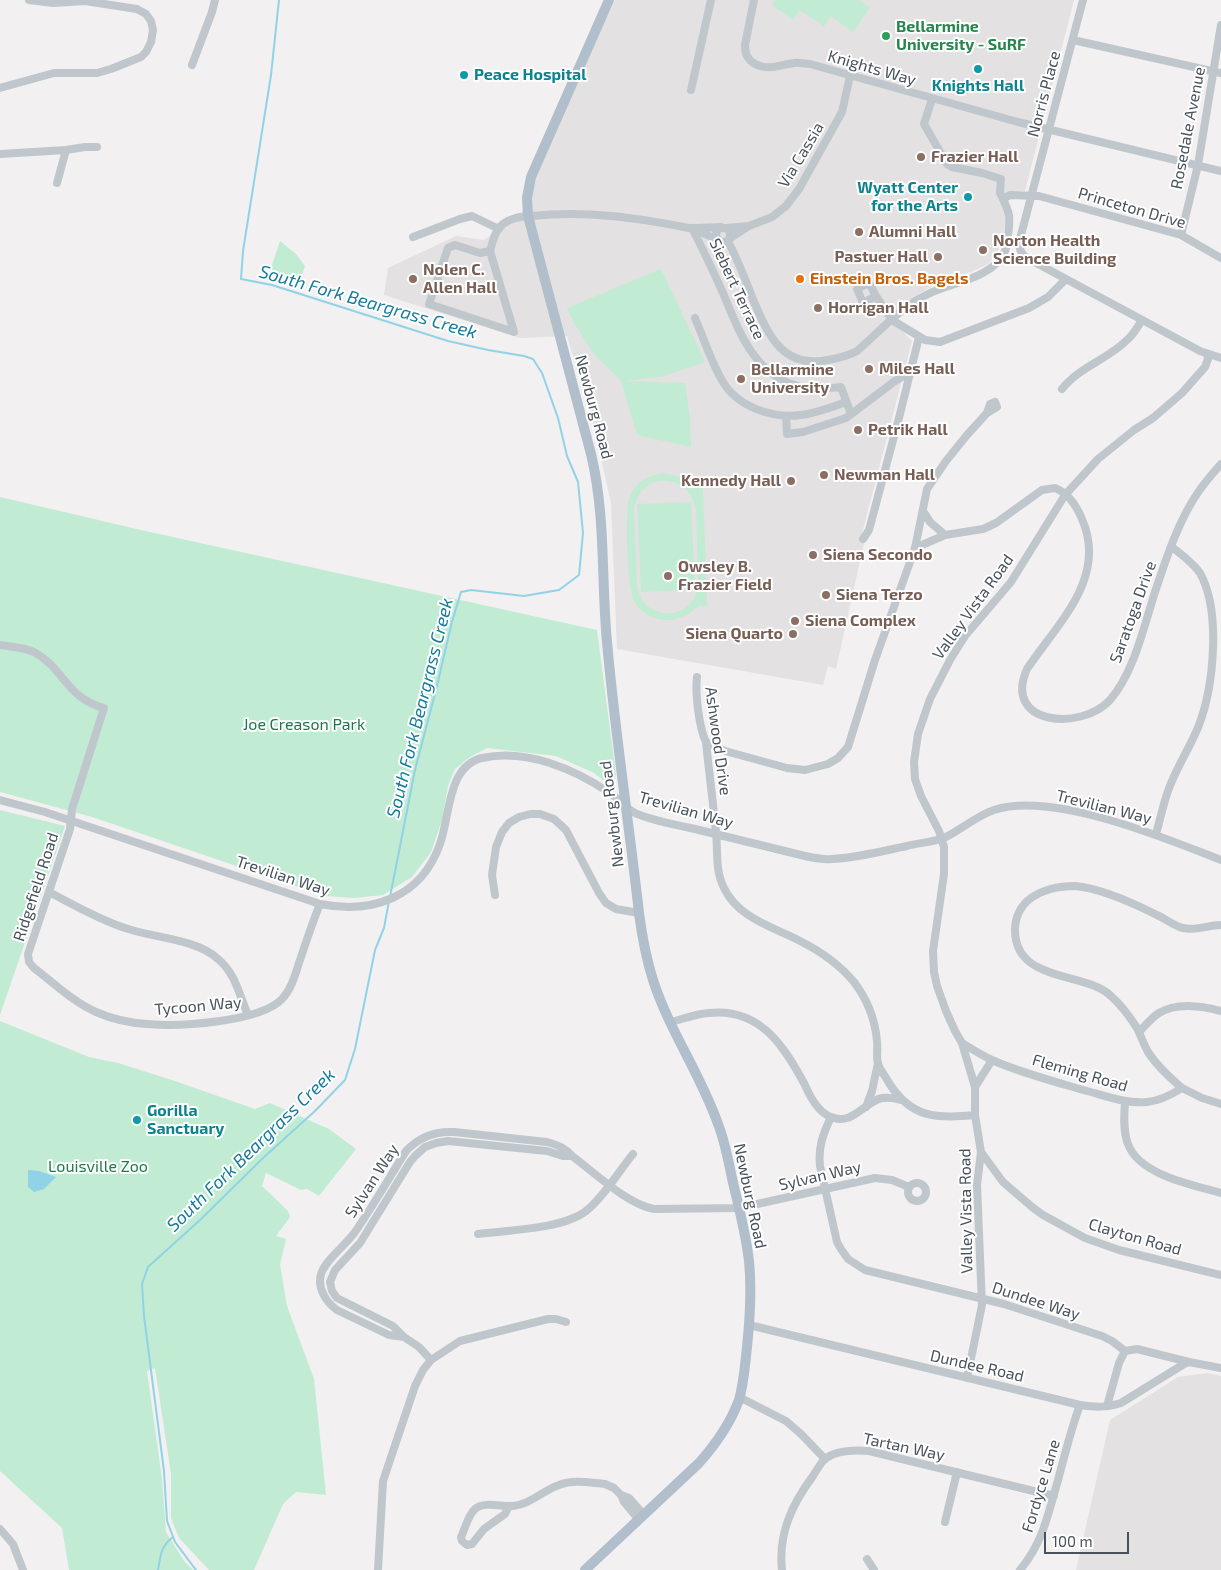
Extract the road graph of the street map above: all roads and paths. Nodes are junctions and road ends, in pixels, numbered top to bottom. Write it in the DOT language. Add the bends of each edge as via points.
graph roads {
  1 [pos="29,0"];
  2 [pos="85,0"];
  3 [pos="138,0"];
  4 [pos="215,0"];
  5 [pos="609,0"];
  6 [pos="711,0"];
  7 [pos="754,0"];
  8 [pos="1083,0"];
  9 [pos="134,8"];
  10 [pos="1221,25"];
  11 [pos="1073,40"];
  12 [pos="192,65"];
  13 [pos="1218,72"];
  14 [pos="850,76"];
  15 [pos="0,88"];
  16 [pos="692,90"];
  17 [pos="932,99"];
  18 [pos="1049,129"];
  19 [pos="97,147"];
  20 [pos="66,150"];
  21 [pos="0,154"];
  22 [pos="1198,165"];
  23 [pos="1221,171"];
  24 [pos="57,183"];
  25 [pos="1032,196"];
  26 [pos="1003,199"];
  27 [pos="528,216"];
  28 [pos="749,226"];
  29 [pos="692,228"];
  30 [pos="724,228"];
  31 [pos="499,229"];
  32 [pos="1181,235"];
  33 [pos="413,237"];
  34 [pos="718,239"];
  35 [pos="728,240"];
  36 [pos="490,251"];
  37 [pos="1221,258"];
  38 [pos="1066,279"];
  39 [pos="876,296"];
  40 [pos="695,318"];
  41 [pos="892,320"];
  42 [pos="1142,320"];
  43 [pos="918,337"];
  44 [pos="1207,354"];
  45 [pos="1221,358"];
  46 [pos="911,372"];
  47 [pos="1062,389"];
  48 [pos="846,402"];
  49 [pos="987,413"];
  50 [pos="851,414"];
  51 [pos="786,416"];
  52 [pos="1221,464"];
  53 [pos="1065,495"];
  54 [pos="923,511"];
  55 [pos="945,535"];
  56 [pos="863,539"];
  57 [pos="1172,547"];
  58 [pos="915,548"];
  59 [pos="1221,608"];
  60 [pos="1212,610"];
  61 [pos="0,644"];
  62 [pos="696,677"];
  63 [pos="706,742"];
  64 [pos="0,800"];
  65 [pos="627,807"];
  66 [pos="71,820"];
  67 [pos="1156,834"];
  68 [pos="716,835"];
  69 [pos="942,838"];
  70 [pos="1221,860"];
  71 [pos="49,892"];
  72 [pos="495,895"];
  73 [pos="320,904"];
  74 [pos="639,913"];
  75 [pos="1221,925"];
  76 [pos="29,962"];
  77 [pos="1221,1011"];
  78 [pos="248,1015"];
  79 [pos="671,1022"];
  80 [pos="1138,1032"];
  81 [pos="962,1043"];
  82 [pos="992,1060"];
  83 [pos="878,1063"];
  84 [pos="975,1087"];
  85 [pos="1182,1088"];
  86 [pos="901,1100"];
  87 [pos="1125,1102"];
  88 [pos="1221,1104"];
  89 [pos="865,1108"];
  90 [pos="975,1115"];
  91 [pos="831,1117"];
  92 [pos="535,1141"];
  93 [pos="534,1150"];
  94 [pos="981,1152"];
  95 [pos="632,1154"];
  96 [pos="572,1156"];
  97 [pos="609,1184"];
  98 [pos="909,1187"];
  99 [pos="825,1189"];
  100 [pos="1221,1193"];
  101 [pos="739,1208"];
  102 [pos="478,1234"];
  103 [pos="334,1257"];
  104 [pos="340,1263"];
  105 [pos="1221,1275"];
  106 [pos="983,1298"];
  107 [pos="566,1322"];
  108 [pos="749,1326"];
  109 [pos="404,1337"];
  110 [pos="1126,1351"];
  111 [pos="431,1360"];
  112 [pos="1189,1362"];
  113 [pos="1221,1368"];
  114 [pos="967,1378"];
  115 [pos="740,1397"];
  116 [pos="1080,1405"];
  117 [pos="1107,1406"];
  118 [pos="825,1459"];
  119 [pos="957,1472"];
  120 [pos="1054,1496"];
  121 [pos="509,1506"];
  122 [pos="641,1518"];
  123 [pos="945,1522"];
  124 [pos="0,1529"];
  125 [pos="867,1559"];
  126 [pos="23,1570"];
  127 [pos="378,1570"];
  128 [pos="585,1570"];
  129 [pos="782,1570"];
  130 [pos="874,1570"];
  131 [pos="1020,1570"];
  1 -- 2 [label="street" via="53,3"];
  2 -- 9 [label="street"];
  3 -- 9 [label="street"];
  4 -- 12 [label="street"];
  5 -- 27 [label="main road, Newburg Road" via="531,177"];
  6 -- 16 [label="street"];
  7 -- 14 [label="street, Knights Way" via="745,45 750,61 767,68 810,64"];
  8 -- 11 [label="street, Norris Place"];
  9 -- 15 [label="street" via="149,17 153,30 150,46 137,59 97,72 54,73"];
  10 -- 13 [label="street, Rosedale Avenue"];
  11 -- 13 [label="street"];
  11 -- 18 [label="street, Norris Place"];
  13 -- 22 [label="street, Rosedale Avenue"];
  14 -- 17 [label="street, Knights Way"];
  14 -- 28 [label="street, Via Cassia" via="842,112 799,189 772,217"];
  17 -- 18 [label="street, Knights Way"];
  17 -- 26 [label="street" via="924,124 947,164 1001,179"];
  18 -- 22 [label="street, Knights Way"];
  18 -- 25 [label="street, Norris Place"];
  19 -- 20 [label="street"];
  20 -- 21 [label="street"];
  20 -- 24 [label="street"];
  22 -- 23 [label="street, Knights Way"];
  22 -- 32 [label="street, Rosedale Avenue"];
  25 -- 26 [label="street, Princeton Drive" via="1010,195"];
  25 -- 32 [label="street, Princeton Drive"];
  25 -- 38 [label="street, Norris Place" via="1019,244 1020,252"];
  26 -- 41 [label="street" via="1010,220 1005,251 992,267 968,280 926,295"];
  27 -- 29 [label="street" via="606,215"];
  27 -- 31 [label="street" via="512,218"];
  27 -- 65 [label="main road, Newburg Road" via="599,493 607,641"];
  28 -- 30 [label="street, Via Cassia"];
  28 -- 35 [label="street, Via Cassia"];
  29 -- 30 [label="street, Via Cassia"];
  29 -- 34 [label="street"];
  29 -- 48 [label="street, Siebert Terrace" via="742,337 764,368 807,389 841,387"];
  30 -- 34 [label="street" via="716,232"];
  30 -- 35 [label="street" via="730,232"];
  31 -- 33 [label="street" via="472,216"];
  31 -- 36 [label="street"];
  32 -- 37 [label="street, Princeton Drive"];
  34 -- 35 [label="street" via="722,242"];
  35 -- 41 [label="street" via="764,326 780,350 791,356 808,362 847,356"];
  36 -- 36 [label="street" via="511,323 514,332 429,304 448,248 455,245 480,253"];
  38 -- 42 [label="street"];
  38 -- 43 [label="street" via="1048,297 1029,308 940,342"];
  39 -- 41 [label="street"];
  40 -- 51 [label="street" via="724,384 749,406"];
  41 -- 43 [label="street"];
  42 -- 44 [label="street"];
  42 -- 47 [label="street" via="1128,340 1078,374"];
  43 -- 46 [label="street"];
  44 -- 45 [label="street"];
  44 -- 53 [label="street, Valley Vista Road" via="1205,367 1182,393 1098,459"];
  46 -- 50 [label="street"];
  46 -- 56 [label="street" via="869,530"];
  48 -- 50 [label="street, Siebert Terrace"];
  48 -- 51 [label="street"];
  49 -- 54 [label="street" via="933,478 925,493"];
  50 -- 51 [label="street" via="829,424 787,434"];
  52 -- 57 [label="street, Saratoga Drive" via="1189,507"];
  53 -- 55 [label="street" via="1055,488 1042,490 984,529"];
  53 -- 57 [label="street, Saratoga Drive" via="1078,510 1085,526 1088,564 1082,589 1073,605 1024,675 1023,697 1035,713 1052,717 1082,716 1100,709 1110,699 1136,654"];
  53 -- 69 [label="street, Valley Vista Road" via="1011,582 965,636 939,679 927,707 915,747 914,771 919,791"];
  54 -- 55 [label="street"];
  54 -- 58 [label="street"];
  55 -- 58 [label="street"];
  57 -- 60 [label="street" via="1200,574"];
  58 -- 63 [label="street" via="875,660 853,734 843,754 833,762 805,770 725,751"];
  59 -- 60 [label="street"];
  60 -- 67 [label="street" via="1212,676 1199,724 1168,791"];
  61 -- 66 [label="street, Ridgefield Road" via="35,653 52,666 80,697 104,708"];
  62 -- 63 [label="street, Ashwood Drive" via="701,728"];
  63 -- 68 [label="street, Ashwood Drive"];
  64 -- 66 [label="street, Trevilian Way"];
  65 -- 68 [label="street, Trevilian Way" via="636,813"];
  65 -- 73 [label="street, Trevilian Way" via="580,774 556,764 515,756 474,760 462,769 456,779 440,842 419,879 389,900 370,906"];
  65 -- 74 [label="main road, Newburg Road"];
  66 -- 71 [label="street, Ridgefield Road"];
  66 -- 73 [label="street, Trevilian Way"];
  67 -- 69 [label="street, Trevilian Way" via="1069,811 1021,806 993,810"];
  67 -- 70 [label="street, Trevilian Way"];
  68 -- 69 [label="street, Trevilian Way" via="805,856 832,859"];
  68 -- 83 [label="street, Ashwood Drive" via="721,882 736,905 752,917 823,954 858,988 876,1028"];
  69 -- 81 [label="street, Valley Vista Road" via="944,874 934,942 934,972 946,1011"];
  71 -- 76 [label="street, Ridgefield Road" via="28,954"];
  71 -- 78 [label="street" via="121,927 206,950 229,970"];
  72 -- 74 [label="street" via="492,875 502,832 519,817 540,814 554,819 566,830 606,903 616,909"];
  73 -- 78 [label="street, Tycoon Way" via="287,993 268,1009"];
  74 -- 79 [label="main road, Newburg Road" via="653,980"];
  75 -- 80 [label="street" via="1181,928 1114,896 1075,886 1046,891 1023,906 1015,931 1018,946 1026,959 1041,969 1107,992"];
  76 -- 78 [label="street, Tycoon Way" via="74,1000 112,1018 146,1024 176,1024"];
  77 -- 80 [label="street" via="1192,1006 1171,1008 1155,1016"];
  79 -- 91 [label="street" via="715,1012 737,1015 754,1022 779,1043 811,1098"];
  79 -- 101 [label="main road, Newburg Road" via="719,1125"];
  80 -- 85 [label="street" via="1155,1063"];
  81 -- 82 [label="street, Fleming Road"];
  81 -- 84 [label="street, Valley Vista Road"];
  82 -- 84 [label="street"];
  82 -- 87 [label="street, Fleming Road"];
  83 -- 86 [label="street, Ashwood Drive"];
  83 -- 89 [label="street, Ashwood Drive"];
  84 -- 90 [label="street, Valley Vista Road"];
  85 -- 87 [label="street, Fleming Road" via="1156,1100"];
  85 -- 88 [label="street"];
  86 -- 89 [label="street" via="883,1098"];
  86 -- 90 [label="street, Ashwood Drive" via="931,1116"];
  87 -- 100 [label="street" via="1126,1136 1139,1160 1160,1174"];
  89 -- 91 [label="street" via="850,1117"];
  90 -- 94 [label="street, Valley Vista Road"];
  91 -- 99 [label="street, Dundee Way" via="819,1153"];
  92 -- 93 [label="street"];
  92 -- 96 [label="street, Sylvan Way" via="566,1148"];
  92 -- 103 [label="street, Sylvan Way" via="444,1131 421,1139 406,1152 355,1233"];
  93 -- 96 [label="street, Sylvan Way"];
  93 -- 104 [label="street, Sylvan Way" via="448,1141 425,1147 414,1156 360,1243"];
  94 -- 105 [label="street, Clayton Road" via="1013,1191 1043,1215 1079,1235 1119,1250"];
  94 -- 106 [label="street, Valley Vista Road" via="977,1185"];
  95 -- 97 [label="street"];
  96 -- 97 [label="street, Sylvan Way"];
  97 -- 101 [label="street, Sylvan Way" via="637,1204 654,1209"];
  97 -- 102 [label="street" via="585,1212 566,1222"];
  98 -- 99 [label="street, Sylvan Way" via="875,1178"];
  99 -- 101 [label="street, Sylvan Way"];
  99 -- 106 [label="street, Dundee Way" via="837,1242 853,1264 865,1270"];
  101 -- 108 [label="main road, Newburg Road" via="749,1260"];
  103 -- 104 [label="street"];
  103 -- 109 [label="street, Sylvan Way" via="324,1268 320,1280 322,1291 331,1305 389,1336"];
  104 -- 109 [label="street, Sylvan Way" via="330,1282 337,1298 393,1326"];
  106 -- 110 [label="street, Dundee Way" via="1102,1336"];
  106 -- 114 [label="street, Valley Vista Road"];
  107 -- 111 [label="street" via="548,1319 467,1340 451,1346"];
  108 -- 114 [label="street, Dundee Road"];
  108 -- 115 [label="main road, Newburg Road"];
  109 -- 111 [label="street, Sylvan Way"];
  110 -- 112 [label="street" via="1137,1348"];
  110 -- 117 [label="street"];
  111 -- 127 [label="street" via="416,1386 383,1481"];
  112 -- 113 [label="street"];
  112 -- 117 [label="street, Dundee Road" via="1126,1400"];
  114 -- 116 [label="street, Dundee Road"];
  115 -- 118 [label="street" via="786,1421"];
  115 -- 122 [label="main road, Newburg Road" via="726,1428 709,1452"];
  116 -- 117 [label="street, Dundee Road"];
  116 -- 120 [label="street, Fordyce Lane"];
  118 -- 119 [label="street, Tartan Way" via="850,1451 869,1451"];
  118 -- 129 [label="street" via="789,1516 782,1542"];
  119 -- 120 [label="street, Tartan Way"];
  119 -- 123 [label="street"];
  120 -- 131 [label="street, Fordyce Lane" via="1038,1542"];
  121 -- 121 [label="street" via="486,1505 475,1509 462,1541 472,1544 505,1514"];
  121 -- 122 [label="street" via="524,1504 566,1483 605,1484 630,1498"];
  122 -- 128 [label="main road, Newburg Road"];
  124 -- 126 [label="street" via="12,1544"];
  125 -- 130 [label="street"];
}
